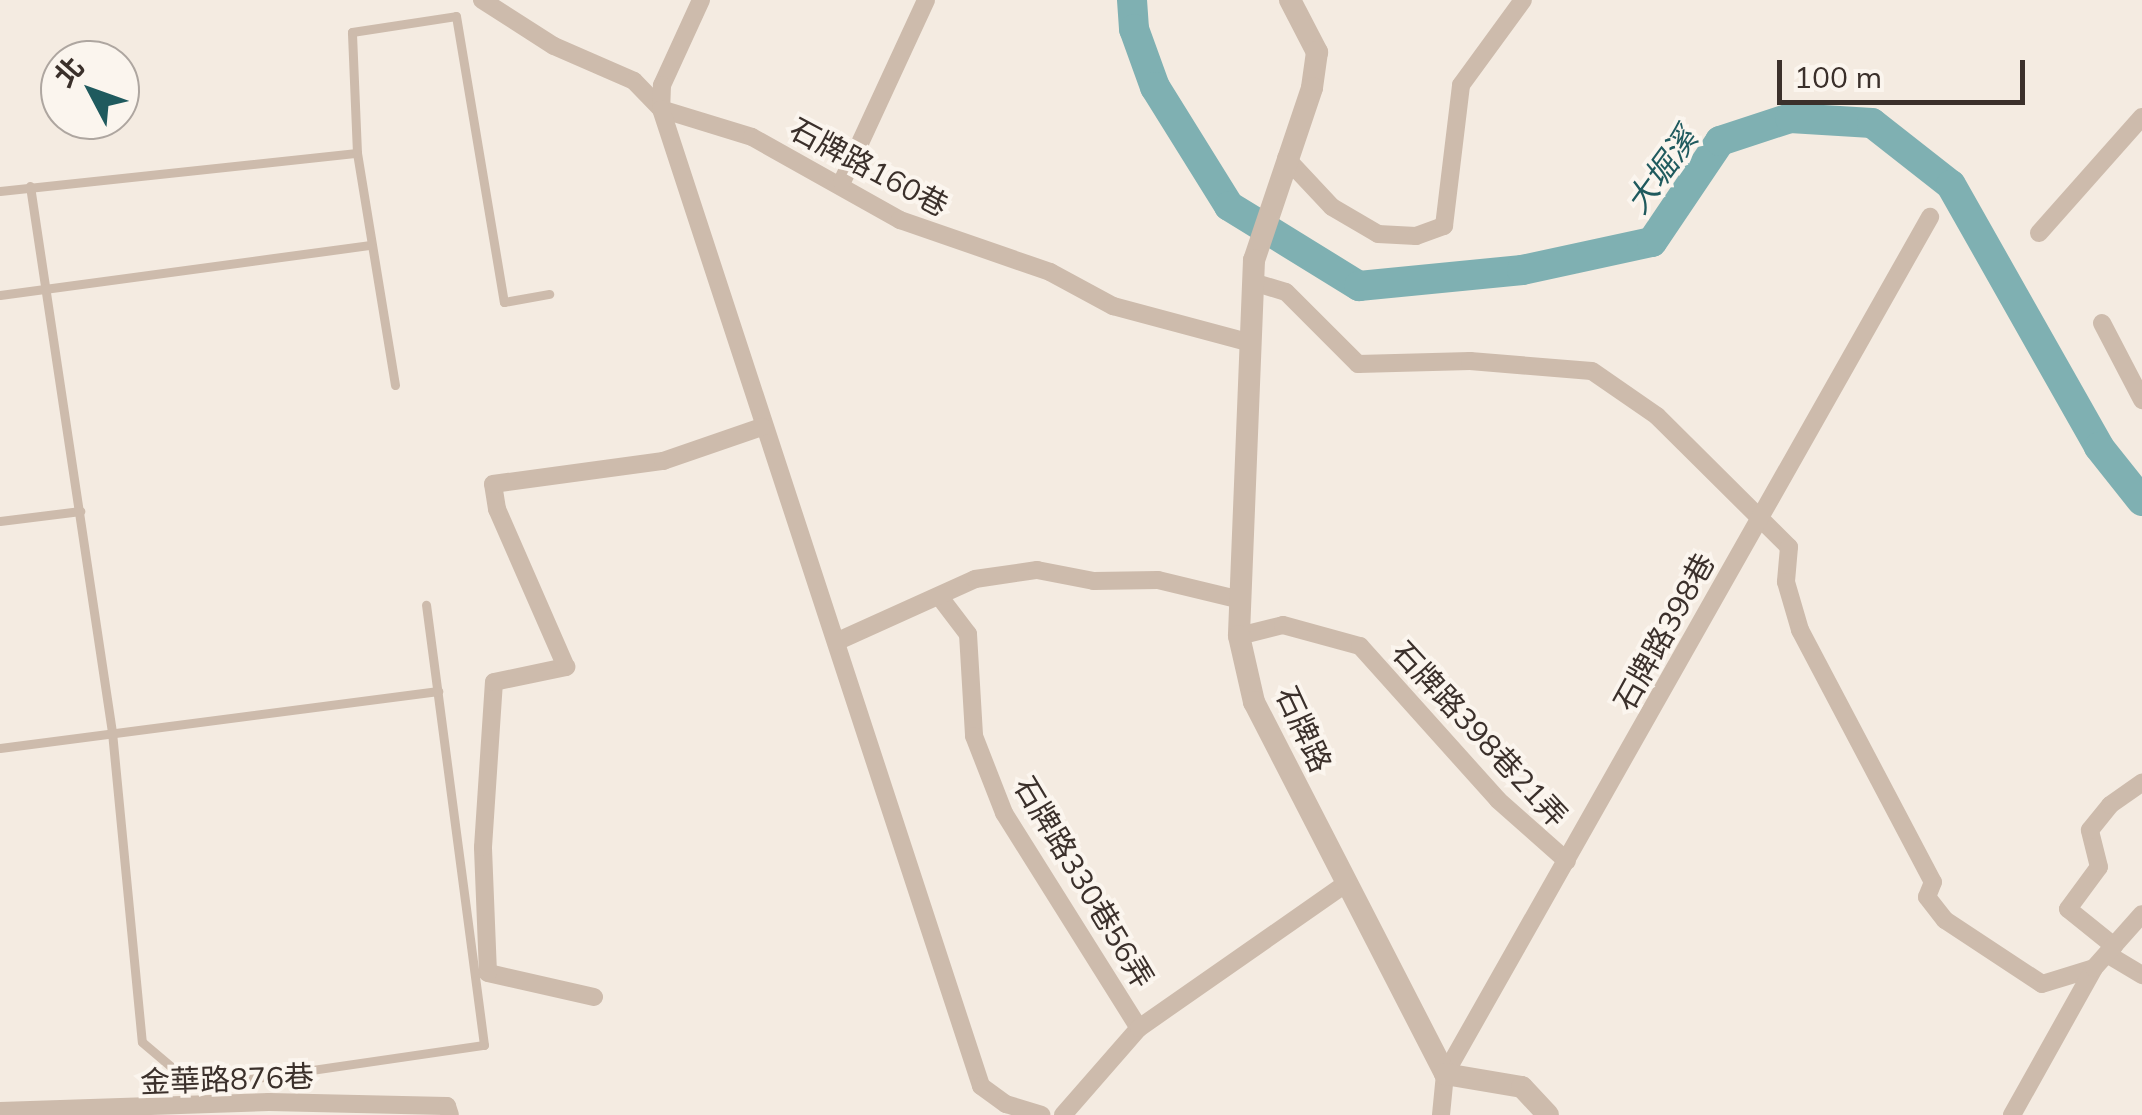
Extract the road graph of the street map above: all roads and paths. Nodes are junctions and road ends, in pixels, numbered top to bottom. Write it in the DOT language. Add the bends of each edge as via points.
graph roads {
  1 [pos="482,0"];
  2 [pos="701,0"];
  3 [pos="926,0"];
  4 [pos="1290,0"];
  5 [pos="1523,0"];
  6 [pos="661,109"];
  7 [pos="2142,116"];
  8 [pos="358,153"];
  9 [pos="1286,158"];
  10 [pos="842,182"];
  11 [pos="30,186"];
  12 [pos="0,191"];
  13 [pos="1930,217"];
  14 [pos="2039,233"];
  15 [pos="372,244"];
  16 [pos="1253,271"];
  17 [pos="43,291"];
  18 [pos="0,294"];
  19 [pos="548,294"];
  20 [pos="2102,323"];
  21 [pos="1251,343"];
  22 [pos="395,385"];
  23 [pos="2142,400"];
  24 [pos="762,427"];
  25 [pos="80,511"];
  26 [pos="1761,516"];
  27 [pos="0,522"];
  28 [pos="939,596"];
  29 [pos="1237,599"];
  30 [pos="426,605"];
  31 [pos="1238,636"];
  32 [pos="838,641"];
  33 [pos="438,691"];
  34 [pos="112,732"];
  35 [pos="0,748"];
  36 [pos="2142,782"];
  37 [pos="1567,861"];
  38 [pos="1347,884"];
  39 [pos="2142,914"];
  40 [pos="2105,956"];
  41 [pos="2142,975"];
  42 [pos="594,997"];
  43 [pos="1138,1028"];
  44 [pos="1445,1074"];
  45 [pos="0,1111"];
  46 [pos="450,1115"];
  47 [pos="1040,1115"];
  48 [pos="1062,1115"];
  49 [pos="1441,1115"];
  50 [pos="1548,1115"];
  51 [pos="2012,1115"];
  1 -- 6 [label="street, 石牌路160巷" via="554,46 634,82"];
  2 -- 6 [label="street" via="662,85"];
  3 -- 10 [label="street"];
  4 -- 9 [label="street" via="1317,52"];
  5 -- 9 [label="street" via="1461,85 1444,226 1416,236 1378,234 1332,207"];
  6 -- 10 [label="street, 石牌路160巷" via="752,137"];
  6 -- 24 [label="street"];
  7 -- 14 [label="street"];
  8 -- 11 [label="lane"];
  8 -- 15 [label="lane"];
  8 -- 19 [label="lane" via="352,32 456,16 504,302"];
  9 -- 16 [label="street, 石牌路"];
  10 -- 21 [label="street, 石牌路160巷" via="900,220 1050,272 1113,306"];
  11 -- 12 [label="lane"];
  11 -- 17 [label="lane"];
  13 -- 26 [label="street, 石牌路398巷"];
  15 -- 17 [label="lane"];
  15 -- 22 [label="lane"];
  16 -- 21 [label="street, 石牌路"];
  16 -- 26 [label="street" via="1286,292 1358,364 1470,361 1592,371 1657,416"];
  17 -- 18 [label="lane"];
  17 -- 25 [label="lane"];
  20 -- 23 [label="street"];
  21 -- 29 [label="street, 石牌路"];
  24 -- 32 [label="street"];
  24 -- 42 [label="street" via="663,461 493,484 496,509 566,667 494,682 483,847 488,974"];
  25 -- 27 [label="lane"];
  25 -- 34 [label="lane"];
  26 -- 37 [label="street, 石牌路398巷"];
  26 -- 40 [label="street" via="1789,547 1786,582 1800,630 1933,882 1926,898 1945,920 2042,984"];
  28 -- 29 [label="street" via="975,579 1037,570 1094,581 1158,580"];
  28 -- 32 [label="street"];
  28 -- 43 [label="street, 石牌路330巷56弄" via="968,634 974,736 1004,812"];
  29 -- 31 [label="street, 石牌路"];
  30 -- 33 [label="lane"];
  31 -- 37 [label="street, 石牌路398巷21弄" via="1284,625 1360,646 1498,800"];
  31 -- 38 [label="street, 石牌路" via="1254,702"];
  32 -- 47 [label="street" via="981,1086"];
  33 -- 34 [label="lane"];
  33 -- 34 [label="lane" via="484,1045 195,1088 142,1042"];
  34 -- 35 [label="lane"];
  36 -- 40 [label="street" via="2090,830 2099,866 2068,909"];
  37 -- 44 [label="street, 石牌路398巷"];
  38 -- 43 [label="street"];
  38 -- 44 [label="street, 石牌路"];
  39 -- 40 [label="street"];
  40 -- 41 [label="street"];
  40 -- 51 [label="street"];
  43 -- 48 [label="street"];
  44 -- 49 [label="street"];
  44 -- 50 [label="street" via="1522,1087"];
  45 -- 46 [label="street, 金華路876巷" via="269,1102 447,1106"];
}
